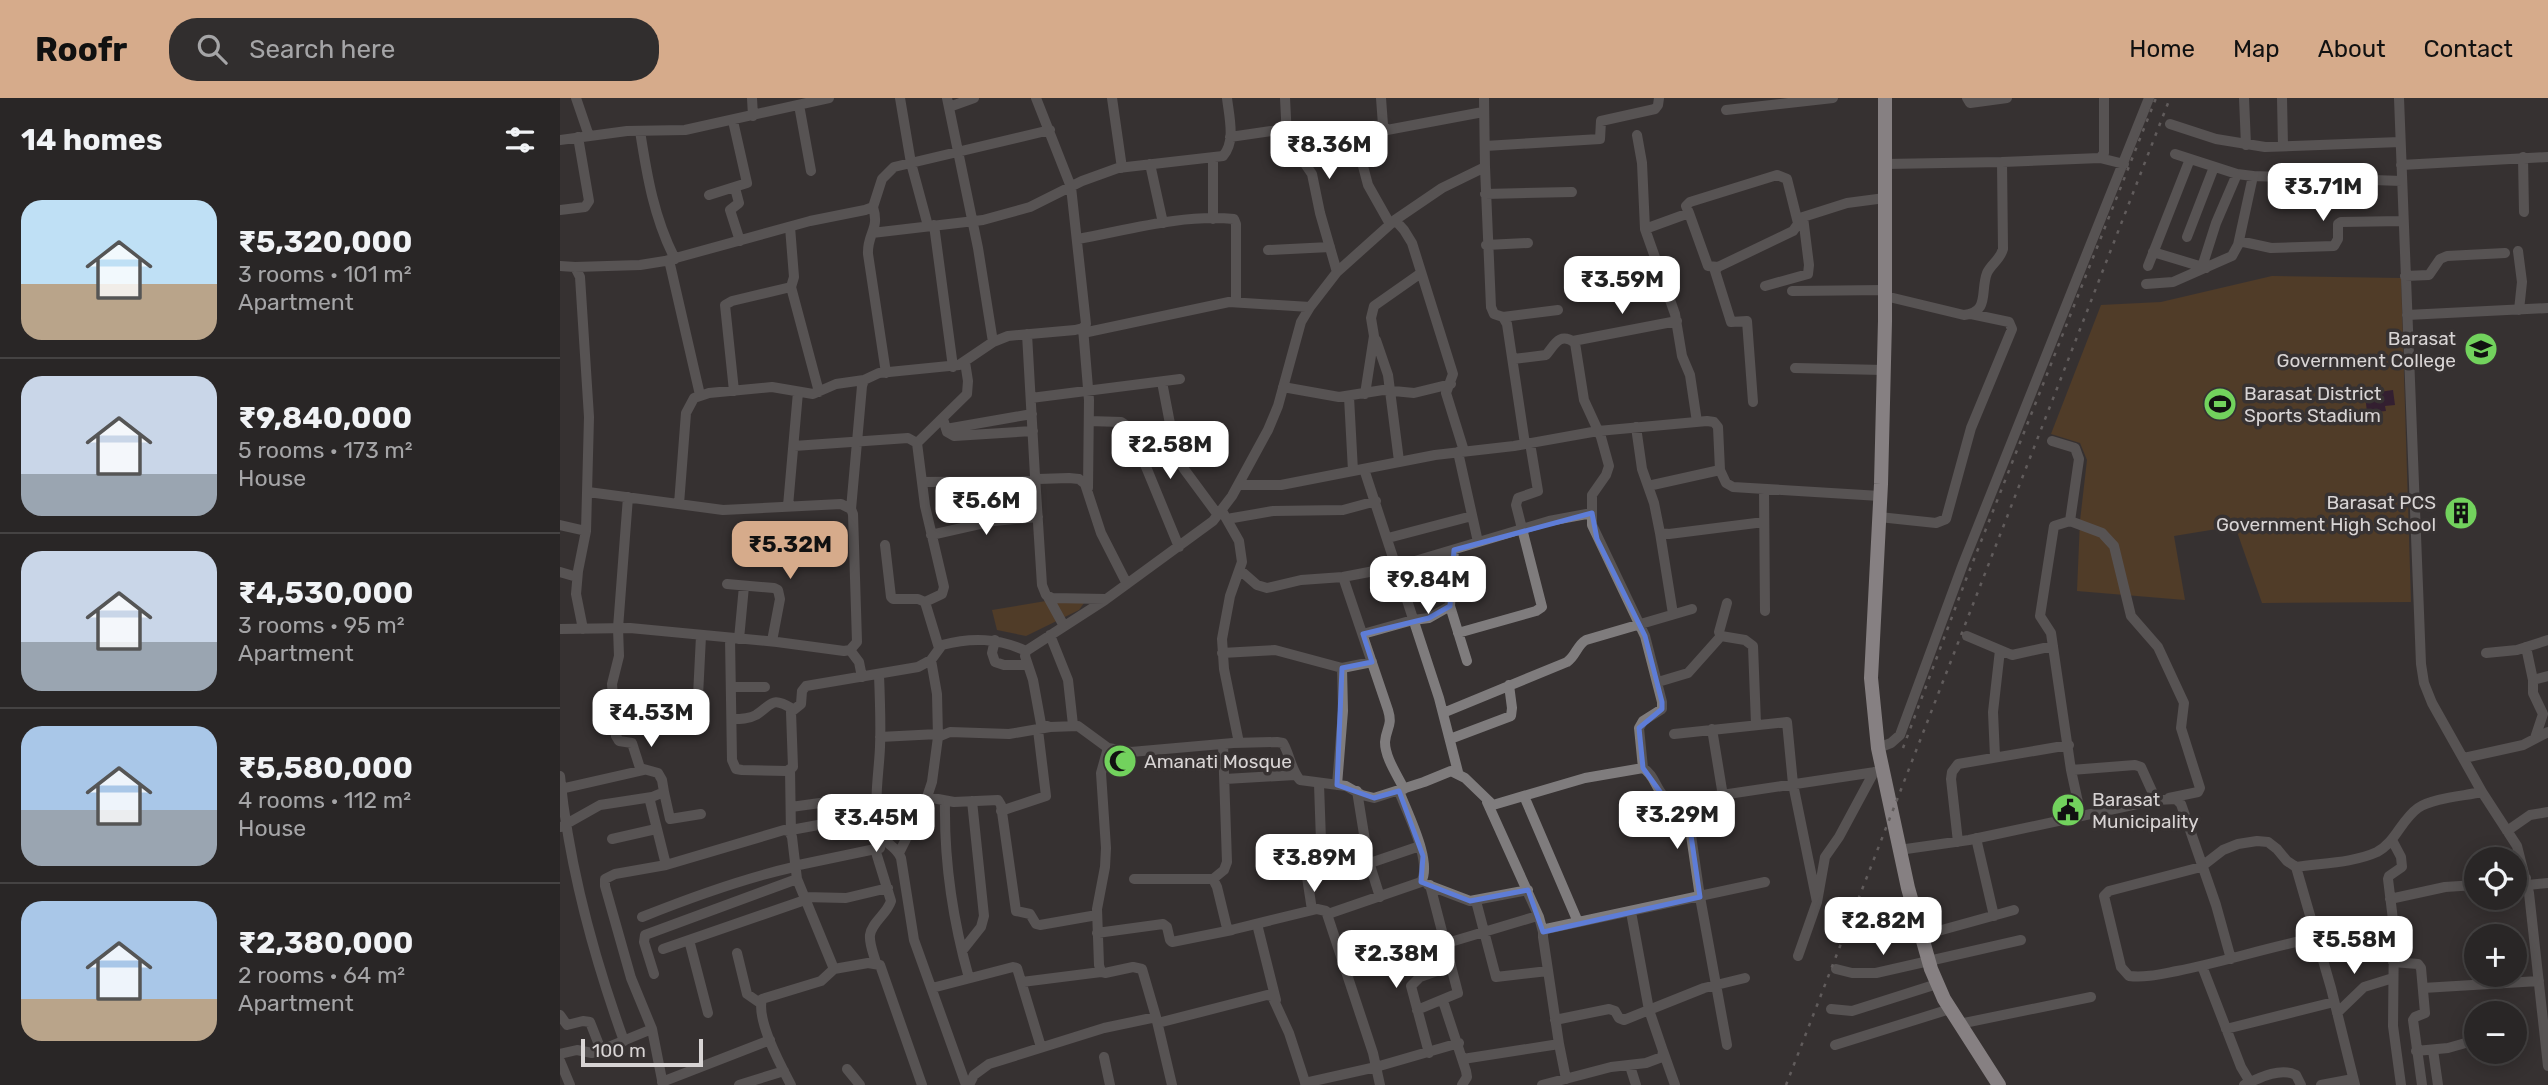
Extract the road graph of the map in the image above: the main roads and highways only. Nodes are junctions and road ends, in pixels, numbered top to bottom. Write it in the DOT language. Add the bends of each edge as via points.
graph roads {
  1 [pos="1885,98"];
  2 [pos="1995,1084"];
  1 -- 2 [label="highway" via="1885,293 1871,678 1878,772 1895,818 1928,961 1950,1009"];
}
